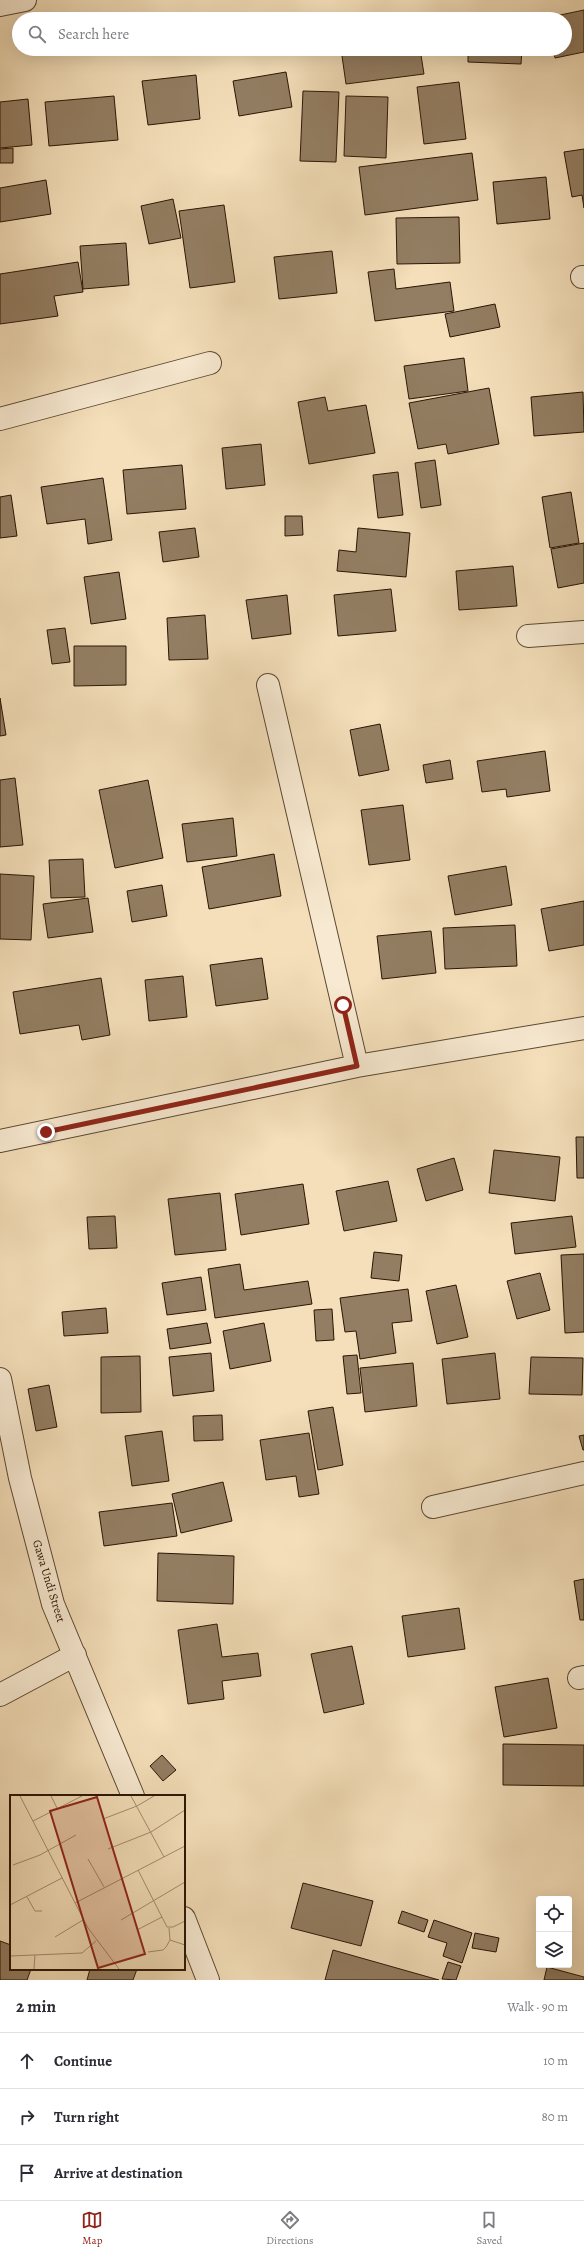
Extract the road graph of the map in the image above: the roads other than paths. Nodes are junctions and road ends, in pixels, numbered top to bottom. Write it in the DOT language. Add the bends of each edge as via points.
graph roads {
  1 [pos="25,0"];
  2 [pos="0,5"];
  3 [pos="210,363"];
  4 [pos="0,419"];
  5 [pos="584,632"];
  6 [pos="528,636"];
  7 [pos="268,685"];
  8 [pos="584,1028"];
  9 [pos="357,1066"];
  10 [pos="0,1142"];
  11 [pos="0,1379"];
  12 [pos="584,1473"];
  13 [pos="432,1507"];
  14 [pos="75,1655"];
  15 [pos="0,1695"];
  16 [pos="133,1795"];
  17 [pos="185,1921"];
  18 [pos="208,1980"];
  1 -- 2 [label="street"];
  3 -- 4 [label="street"];
  5 -- 6 [label="street"];
  7 -- 9 [label="street"];
  8 -- 9 [label="street"];
  9 -- 10 [label="street"];
  11 -- 14 [label="street, Gawa Undi Street" via="20,1478 53,1604"];
  12 -- 13 [label="street"];
  14 -- 15 [label="street"];
  14 -- 16 [label="street, Gawa Undi Street"];
  17 -- 18 [label="street"];
}
